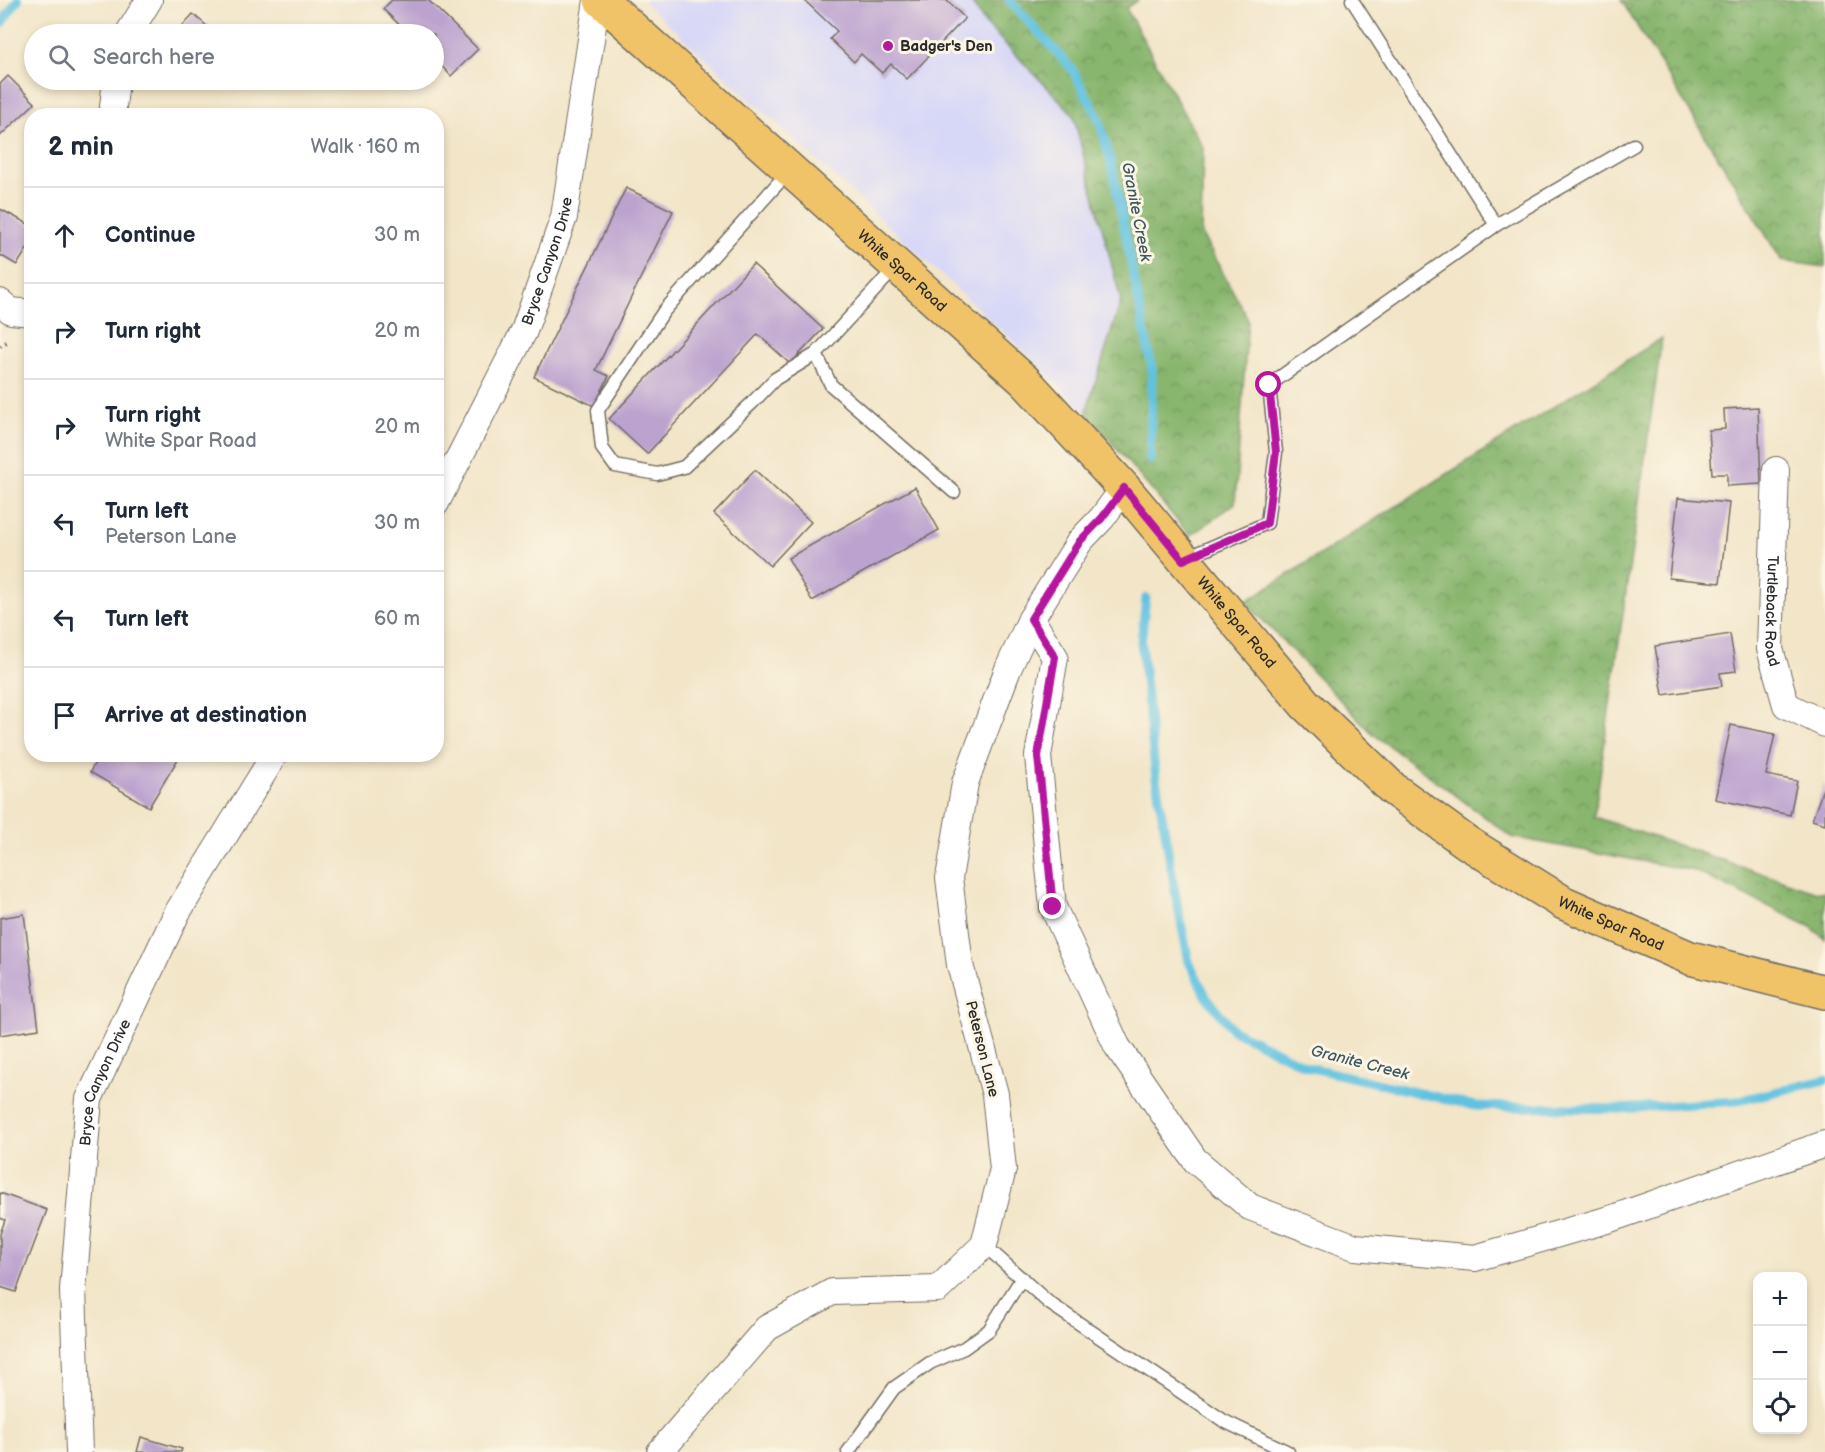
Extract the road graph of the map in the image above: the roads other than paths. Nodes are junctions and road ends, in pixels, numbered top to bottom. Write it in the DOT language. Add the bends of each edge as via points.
graph roads {
  1 [pos="149,0"];
  2 [pos="599,0"];
  3 [pos="1352,0"];
  4 [pos="134,24"];
  5 [pos="115,90"];
  6 [pos="113,108"];
  7 [pos="1634,145"];
  8 [pos="790,170"];
  9 [pos="1496,225"];
  10 [pos="897,266"];
  11 [pos="0,302"];
  12 [pos="24,312"];
  13 [pos="816,354"];
  14 [pos="1776,470"];
  15 [pos="444,487"];
  16 [pos="1124,488"];
  17 [pos="954,492"];
  18 [pos="1183,560"];
  19 [pos="1031,619"];
  20 [pos="1825,724"];
  21 [pos="270,762"];
  22 [pos="1825,992"];
  23 [pos="1825,1144"];
  24 [pos="984,1245"];
  25 [pos="1022,1278"];
  26 [pos="80,1452"];
  27 [pos="660,1452"];
  28 [pos="848,1452"];
  29 [pos="1288,1452"];
  1 -- 4 [label="street"];
  2 -- 8 [label="main road, White Spar Road"];
  2 -- 15 [label="street, Bryce Canyon Drive" via="564,217 524,331"];
  3 -- 9 [label="lane"];
  5 -- 6 [label="street"];
  7 -- 9 [label="lane"];
  8 -- 10 [label="main road, White Spar Road"];
  8 -- 13 [label="lane" via="664,311 598,410 602,448 615,466 657,474 684,467 775,379"];
  9 -- 18 [label="lane" via="1269,385 1276,452 1267,523"];
  10 -- 13 [label="lane"];
  10 -- 16 [label="main road, White Spar Road" via="1025,381"];
  11 -- 12 [label="street" via="11,311"];
  13 -- 17 [label="lane" via="831,385"];
  14 -- 20 [label="street, Turtleback Road" via="1770,649 1786,705"];
  16 -- 18 [label="main road, White Spar Road"];
  16 -- 19 [label="street, Peterson Lane" via="1080,541"];
  18 -- 22 [label="main road, White Spar Road" via="1305,704 1393,789 1466,842 1564,903 1690,958"];
  19 -- 23 [label="street" via="1055,657 1038,756 1053,907 1118,1046 1195,1160 1250,1207 1356,1247 1475,1258 1610,1219"];
  19 -- 24 [label="street, Peterson Lane" via="965,783 949,878 960,965 994,1094 1003,1169"];
  21 -- 26 [label="street, Bryce Canyon Drive" via="177,913 89,1099 73,1290"];
  24 -- 25 [label="lane"];
  24 -- 27 [label="street" via="938,1289 832,1292 767,1328"];
  25 -- 28 [label="lane" via="989,1330 894,1388"];
  25 -- 29 [label="lane" via="1048,1303 1224,1421"];
}
